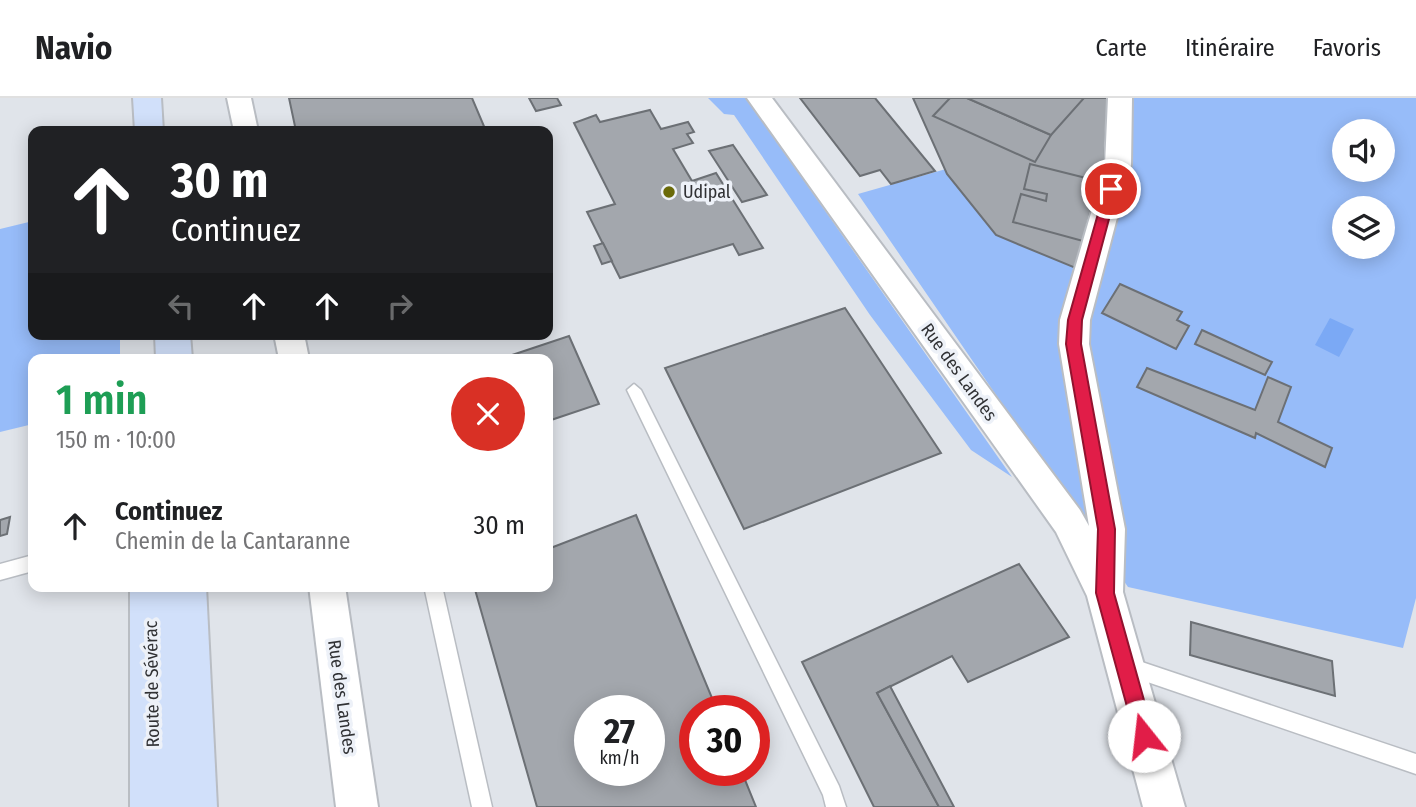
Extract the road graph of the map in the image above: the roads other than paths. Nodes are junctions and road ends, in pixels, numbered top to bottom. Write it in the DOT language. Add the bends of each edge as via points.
graph roads {
  1 [pos="146,98"];
  2 [pos="239,98"];
  3 [pos="759,98"];
  4 [pos="1120,98"];
  5 [pos="149,126"];
  6 [pos="245,126"];
  7 [pos="634,390"];
  8 [pos="28,564"];
  9 [pos="0,572"];
  10 [pos="151,592"];
  11 [pos="166,592"];
  12 [pos="185,592"];
  13 [pos="328,592"];
  14 [pos="434,592"];
  15 [pos="1105,593"];
  16 [pos="1125,665"];
  17 [pos="191,746"];
  18 [pos="1416,764"];
  19 [pos="157,799"];
  20 [pos="193,807"];
  21 [pos="357,807"];
  22 [pos="482,807"];
  23 [pos="836,807"];
  24 [pos="1164,807"];
  1 -- 5 [label="main road"];
  2 -- 6 [label="street"];
  3 -- 15 [label="street, Rue des Landes" via="1068,521"];
  4 -- 15 [label="street" via="1118,165 1075,320 1074,344 1107,529"];
  7 -- 23 [label="lane"];
  8 -- 9 [label="lane"];
  10 -- 19 [label="main road, Route de Sévérac"];
  11 -- 17 [label="main road, Route de Sévérac" via="170,698"];
  12 -- 17 [label="main road, Route de Sévérac"];
  13 -- 21 [label="street, Rue des Landes"];
  14 -- 22 [label="lane"];
  15 -- 16 [label="street, Rue des Landes"];
  16 -- 18 [label="lane"];
  16 -- 24 [label="street, Rue des Landes"];
  17 -- 20 [label="main road, Route de Sévérac"];
}
